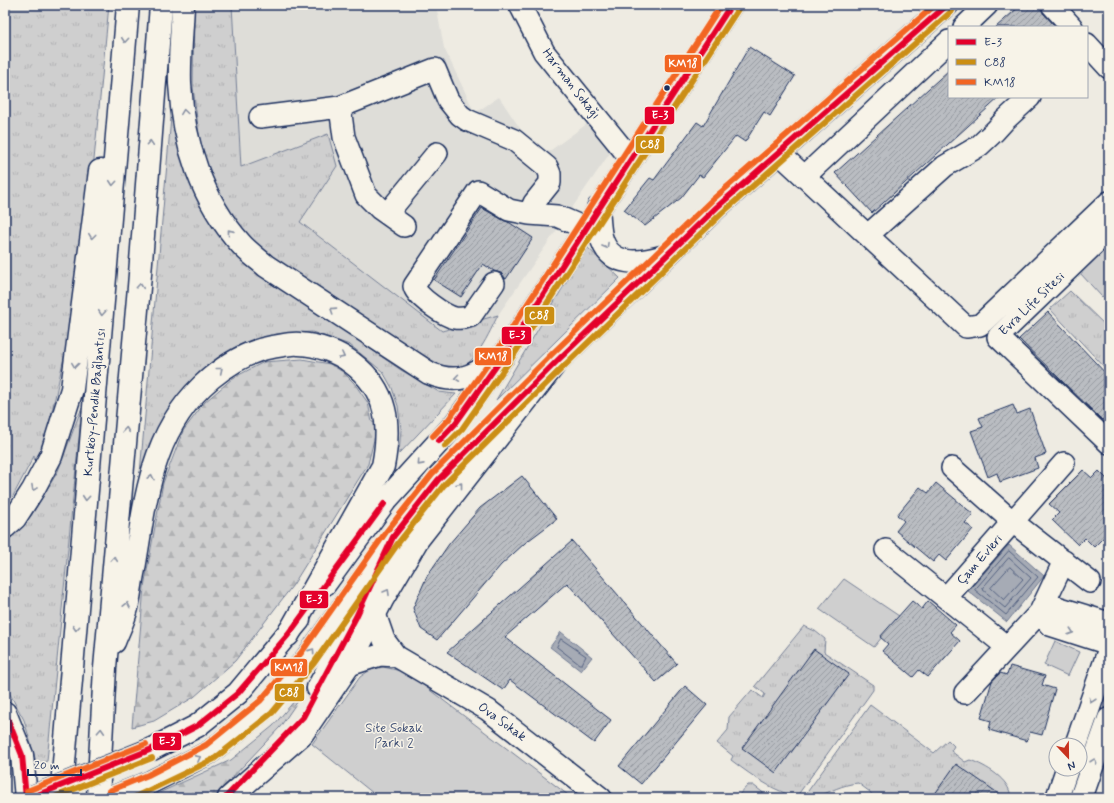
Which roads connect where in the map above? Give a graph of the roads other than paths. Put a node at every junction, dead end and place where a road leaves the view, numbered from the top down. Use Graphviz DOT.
graph roads {
  1 [pos="128,5"];
  2 [pos="161,5"];
  3 [pos="183,5"];
  4 [pos="520,5"];
  5 [pos="731,5"];
  6 [pos="947,5"];
  7 [pos="987,5"];
  8 [pos="1052,5"];
  9 [pos="965,26"];
  10 [pos="1071,26"];
  11 [pos="948,42"];
  12 [pos="1088,46"];
  13 [pos="1109,68"];
  14 [pos="122,74"];
  15 [pos="1029,98"];
  16 [pos="340,107"];
  17 [pos="260,117"];
  18 [pos="779,153"];
  19 [pos="437,154"];
  20 [pos="630,158"];
  21 [pos="804,177"];
  22 [pos="1109,202"];
  23 [pos="598,208"];
  24 [pos="387,214"];
  25 [pos="529,214"];
  26 [pos="404,226"];
  27 [pos="585,228"];
  28 [pos="1109,230"];
  29 [pos="868,235"];
  30 [pos="665,256"];
  31 [pos="494,283"];
  32 [pos="504,355"];
  33 [pos="558,360"];
  34 [pos="1107,437"];
  35 [pos="1064,464"];
  36 [pos="952,468"];
  37 [pos="1013,522"];
  38 [pos="5,527"];
  39 [pos="393,538"];
  40 [pos="886,550"];
  41 [pos="1064,561"];
  42 [pos="1090,582"];
  43 [pos="946,598"];
  44 [pos="1040,612"];
  45 [pos="375,614"];
  46 [pos="1109,623"];
  47 [pos="288,635"];
  48 [pos="1109,644"];
  49 [pos="1007,647"];
  50 [pos="1109,650"];
  51 [pos="396,656"];
  52 [pos="349,665"];
  53 [pos="104,668"];
  54 [pos="965,693"];
  55 [pos="5,713"];
  56 [pos="1109,719"];
  57 [pos="1079,737"];
  58 [pos="1064,777"];
  59 [pos="26,798"];
  60 [pos="30,798"];
  61 [pos="61,798"];
  62 [pos="98,798"];
  63 [pos="112,798"];
  64 [pos="225,798"];
  65 [pos="228,798"];
  66 [pos="601,798"];
  67 [pos="1057,798"];
  68 [pos="1081,798"];
  1 -- 14 [label="main road, Kurtköy-Pendik Bağlantısı, one-way"];
  53 -- 2 [label="main road, one-way"];
  32 -- 3 [label="main road, one-way"];
  4 -- 20 [label="street, Harman Sokağı"];
  5 -- 20 [label="main road"];
  6 -- 18 [label="main road"];
  7 -- 9 [label="street"];
  8 -- 10 [label="street"];
  11 -- 21 [label="street"];
  12 -- 13 [label="street"];
  14 -- 38 [label="main road, one-way"];
  14 -- 61 [label="main road, Kurtköy-Pendik Bağlantısı, one-way"];
  15 -- 29 [label="street"];
  16 -- 17 [label="street"];
  16 -- 24 [label="street"];
  16 -- 25 [label="street"];
  18 -- 21 [label="street"];
  18 -- 30 [label="main road"];
  19 -- 24 [label="street"];
  20 -- 23 [label="main road"];
  21 -- 29 [label="street"];
  22 -- 29 [label="street"];
  23 -- 27 [label="main road"];
  23 -- 30 [label="main road, one-way"];
  24 -- 26 [label="street"];
  25 -- 27 [label="street"];
  25 -- 31 [label="street"];
  27 -- 32 [label="main road"];
  28 -- 34 [label="street, Evra Life Sitesi"];
  30 -- 33 [label="main road"];
  32 -- 47 [label="main road, one-way"];
  33 -- 39 [label="main road"];
  45 -- 33 [label="main road, one-way"];
  35 -- 37 [label="street, Çam Evleri"];
  36 -- 37 [label="street"];
  37 -- 41 [label="street"];
  37 -- 43 [label="street, Çam Evleri"];
  63 -- 39 [label="main road, one-way"];
  39 -- 64 [label="main road"];
  40 -- 43 [label="street"];
  41 -- 42 [label="street"];
  41 -- 44 [label="street"];
  43 -- 49 [label="street"];
  44 -- 46 [label="street"];
  44 -- 48 [label="street, one-way"];
  44 -- 49 [label="street"];
  45 -- 51 [label="street, Ova Sokak"];
  45 -- 52 [label="main road"];
  53 -- 47 [label="main road, one-way"];
  47 -- 60 [label="main road, bridge"];
  49 -- 54 [label="street"];
  50 -- 57 [label="main road, one-way"];
  51 -- 52 [label="street"];
  51 -- 66 [label="street, Ova Sokak"];
  52 -- 65 [label="main road"];
  62 -- 53 [label="main road, one-way"];
  55 -- 59 [label="main road"];
  68 -- 56 [label="main road, one-way"];
  58 -- 67 [label="main road"];
}
